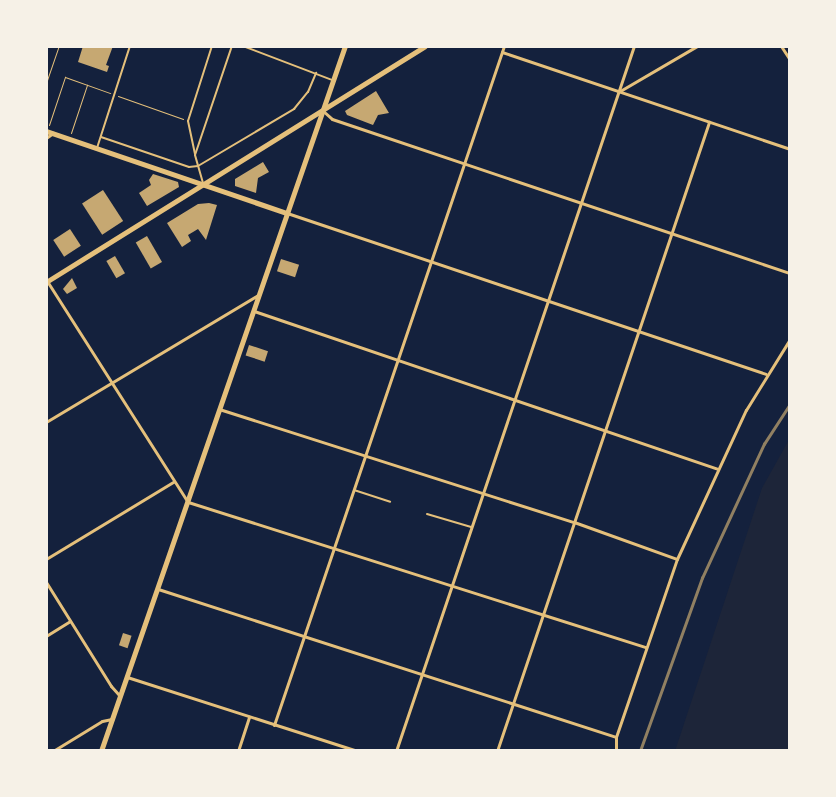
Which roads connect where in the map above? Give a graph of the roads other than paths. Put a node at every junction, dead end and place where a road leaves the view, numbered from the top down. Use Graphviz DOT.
graph roads {
  1 [pos="130,46"];
  2 [pos="212,46"];
  3 [pos="232,46"];
  4 [pos="243,46"];
  5 [pos="345,46"];
  6 [pos="425,46"];
  7 [pos="504,46"];
  8 [pos="634,46"];
  9 [pos="697,46"];
  10 [pos="782,46"];
  11 [pos="502,52"];
  12 [pos="790,60"];
  13 [pos="316,73"];
  14 [pos="334,80"];
  15 [pos="618,92"];
  16 [pos="322,110"];
  17 [pos="709,122"];
  18 [pos="47,131"];
  19 [pos="53,133"];
  20 [pos="101,137"];
  21 [pos="46,138"];
  22 [pos="97,148"];
  23 [pos="790,149"];
  24 [pos="195,155"];
  25 [pos="464,164"];
  26 [pos="198,166"];
  27 [pos="203,183"];
  28 [pos="580,202"];
  29 [pos="287,213"];
  30 [pos="670,232"];
  31 [pos="431,261"];
  32 [pos="790,273"];
  33 [pos="46,281"];
  34 [pos="259,295"];
  35 [pos="546,299"];
  36 [pos="254,311"];
  37 [pos="639,332"];
  38 [pos="790,339"];
  39 [pos="398,360"];
  40 [pos="766,374"];
  41 [pos="110,383"];
  42 [pos="513,398"];
  43 [pos="219,409"];
  44 [pos="46,422"];
  45 [pos="607,430"];
  46 [pos="366,456"];
  47 [pos="718,469"];
  48 [pos="173,482"];
  49 [pos="354,490"];
  50 [pos="482,492"];
  51 [pos="188,502"];
  52 [pos="390,502"];
  53 [pos="427,514"];
  54 [pos="574,522"];
  55 [pos="471,527"];
  56 [pos="335,548"];
  57 [pos="46,559"];
  58 [pos="678,559"];
  59 [pos="46,582"];
  60 [pos="452,584"];
  61 [pos="158,589"];
  62 [pos="545,614"];
  63 [pos="70,621"];
  64 [pos="46,636"];
  65 [pos="304,638"];
  66 [pos="646,647"];
  67 [pos="421,675"];
  68 [pos="126,677"];
  69 [pos="120,696"];
  70 [pos="513,702"];
  71 [pos="249,717"];
  72 [pos="112,719"];
  73 [pos="274,725"];
  74 [pos="616,737"];
  75 [pos="52,751"];
  76 [pos="101,751"];
  77 [pos="238,751"];
  78 [pos="357,751"];
  79 [pos="396,751"];
  80 [pos="497,751"];
  81 [pos="616,751"];
  1 -- 20 [label="lane"];
  2 -- 24 [label="lane"];
  3 -- 24 [label="lane"];
  4 -- 13 [label="lane"];
  5 -- 14 [label="street"];
  6 -- 16 [label="main road"];
  7 -- 11 [label="street"];
  8 -- 15 [label="street"];
  9 -- 15 [label="street"];
  10 -- 12 [label="street"];
  11 -- 15 [label="street"];
  11 -- 25 [label="street"];
  13 -- 14 [label="lane"];
  13 -- 26 [label="lane"];
  14 -- 16 [label="street"];
  15 -- 17 [label="street"];
  15 -- 28 [label="street"];
  16 -- 25 [label="street"];
  16 -- 27 [label="main road"];
  16 -- 29 [label="street"];
  17 -- 23 [label="street"];
  17 -- 30 [label="street"];
  18 -- 19 [label="street"];
  19 -- 21 [label="street"];
  19 -- 22 [label="street"];
  20 -- 22 [label="lane"];
  20 -- 26 [label="lane"];
  22 -- 27 [label="street"];
  24 -- 26 [label="lane"];
  25 -- 28 [label="street"];
  25 -- 31 [label="street"];
  26 -- 27 [label="lane"];
  27 -- 29 [label="street"];
  27 -- 33 [label="main road"];
  28 -- 30 [label="street"];
  28 -- 35 [label="street"];
  29 -- 31 [label="street"];
  29 -- 34 [label="street"];
  30 -- 32 [label="street"];
  30 -- 37 [label="street"];
  31 -- 35 [label="street"];
  31 -- 39 [label="street"];
  33 -- 41 [label="street"];
  34 -- 36 [label="street"];
  34 -- 41 [label="street"];
  35 -- 37 [label="street"];
  35 -- 42 [label="street"];
  36 -- 39 [label="street"];
  36 -- 43 [label="street"];
  37 -- 40 [label="street"];
  37 -- 45 [label="street"];
  38 -- 40 [label="street"];
  39 -- 42 [label="street"];
  39 -- 46 [label="street"];
  40 -- 47 [label="street"];
  41 -- 44 [label="street"];
  41 -- 48 [label="street"];
  42 -- 45 [label="street"];
  42 -- 50 [label="street"];
  43 -- 46 [label="street"];
  43 -- 51 [label="street"];
  45 -- 47 [label="street"];
  45 -- 54 [label="street"];
  46 -- 49 [label="street"];
  46 -- 50 [label="street"];
  47 -- 58 [label="street"];
  48 -- 51 [label="street"];
  48 -- 57 [label="street"];
  49 -- 52 [label="lane"];
  49 -- 56 [label="street"];
  50 -- 54 [label="street"];
  50 -- 55 [label="street"];
  51 -- 56 [label="street"];
  51 -- 61 [label="street"];
  53 -- 55 [label="lane"];
  54 -- 58 [label="street"];
  54 -- 62 [label="street"];
  55 -- 60 [label="street"];
  56 -- 60 [label="street"];
  56 -- 65 [label="street"];
  58 -- 66 [label="street"];
  59 -- 63 [label="street"];
  60 -- 62 [label="street"];
  60 -- 67 [label="street"];
  61 -- 65 [label="street"];
  61 -- 68 [label="street"];
  62 -- 66 [label="street"];
  62 -- 70 [label="street"];
  63 -- 64 [label="street"];
  63 -- 69 [label="street"];
  65 -- 67 [label="street"];
  65 -- 73 [label="street"];
  66 -- 74 [label="street"];
  67 -- 70 [label="street"];
  67 -- 79 [label="street"];
  68 -- 69 [label="street"];
  68 -- 71 [label="street"];
  69 -- 72 [label="street"];
  70 -- 74 [label="street"];
  70 -- 80 [label="street"];
  71 -- 73 [label="street"];
  71 -- 77 [label="street"];
  72 -- 75 [label="street"];
  72 -- 76 [label="street"];
  73 -- 78 [label="street"];
  74 -- 81 [label="street"];
}
